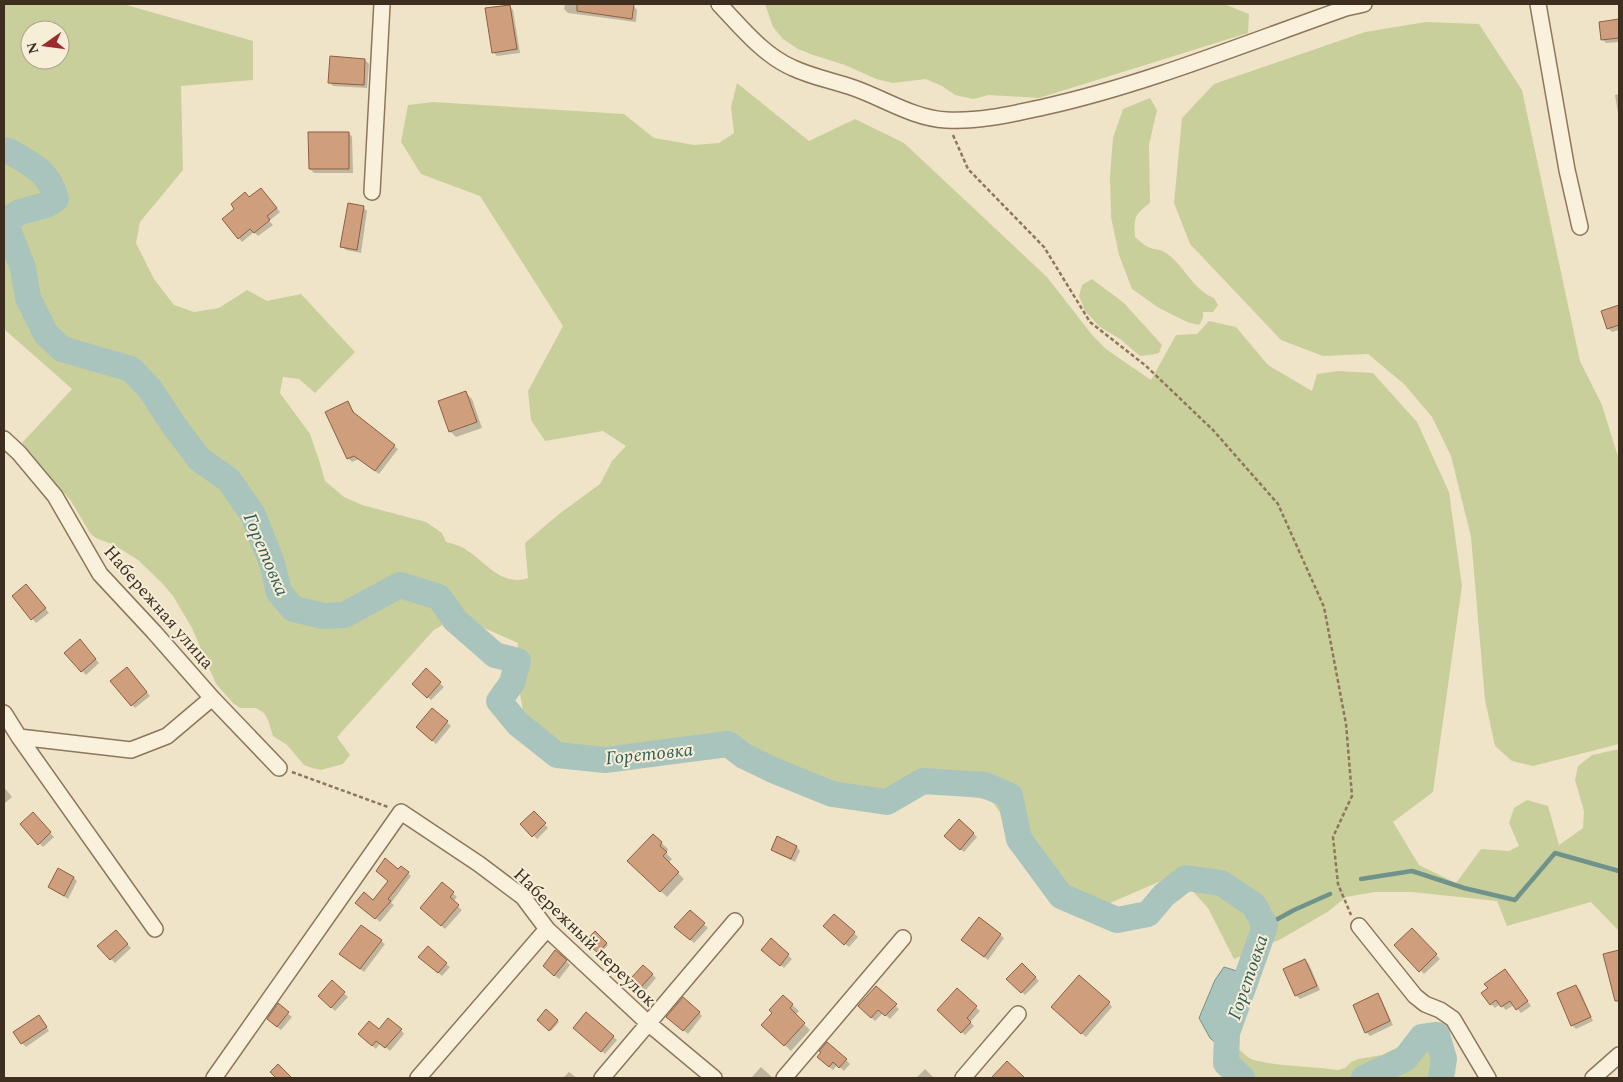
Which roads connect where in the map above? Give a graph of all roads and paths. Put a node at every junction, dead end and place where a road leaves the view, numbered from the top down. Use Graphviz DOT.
graph roads {
  1 [pos="382,4"];
  2 [pos="719,4"];
  3 [pos="1364,4"];
  4 [pos="1538,4"];
  5 [pos="946,120"];
  6 [pos="372,192"];
  7 [pos="1580,227"];
  8 [pos="4,439"];
  9 [pos="212,698"];
  10 [pos="4,713"];
  11 [pos="19,737"];
  12 [pos="280,768"];
  13 [pos="401,812"];
  14 [pos="735,921"];
  15 [pos="1359,926"];
  16 [pos="155,929"];
  17 [pos="547,929"];
  18 [pos="904,938"];
  19 [pos="1018,1014"];
  20 [pos="648,1024"];
  21 [pos="1619,1055"];
  22 [pos="214,1078"];
  23 [pos="418,1078"];
  24 [pos="602,1078"];
  25 [pos="714,1078"];
  26 [pos="784,1078"];
  27 [pos="964,1078"];
  28 [pos="1488,1078"];
  29 [pos="1593,1078"];
  1 -- 6 [label="street"];
  2 -- 5 [label="street"];
  3 -- 5 [label="street"];
  4 -- 7 [label="street"];
  5 -- 15 [label="path"];
  8 -- 9 [label="street, Набережная улица"];
  9 -- 11 [label="street"];
  9 -- 12 [label="street, Набережная улица"];
  10 -- 11 [label="street"];
  11 -- 16 [label="street"];
  12 -- 13 [label="path"];
  13 -- 17 [label="street, Набережный переулок"];
  13 -- 22 [label="street"];
  14 -- 20 [label="street"];
  15 -- 28 [label="street"];
  17 -- 20 [label="street, Набережный переулок"];
  17 -- 23 [label="street"];
  18 -- 26 [label="street"];
  19 -- 27 [label="street"];
  20 -- 24 [label="street"];
  20 -- 25 [label="street, Набережный переулок"];
  21 -- 29 [label="street"];
}
